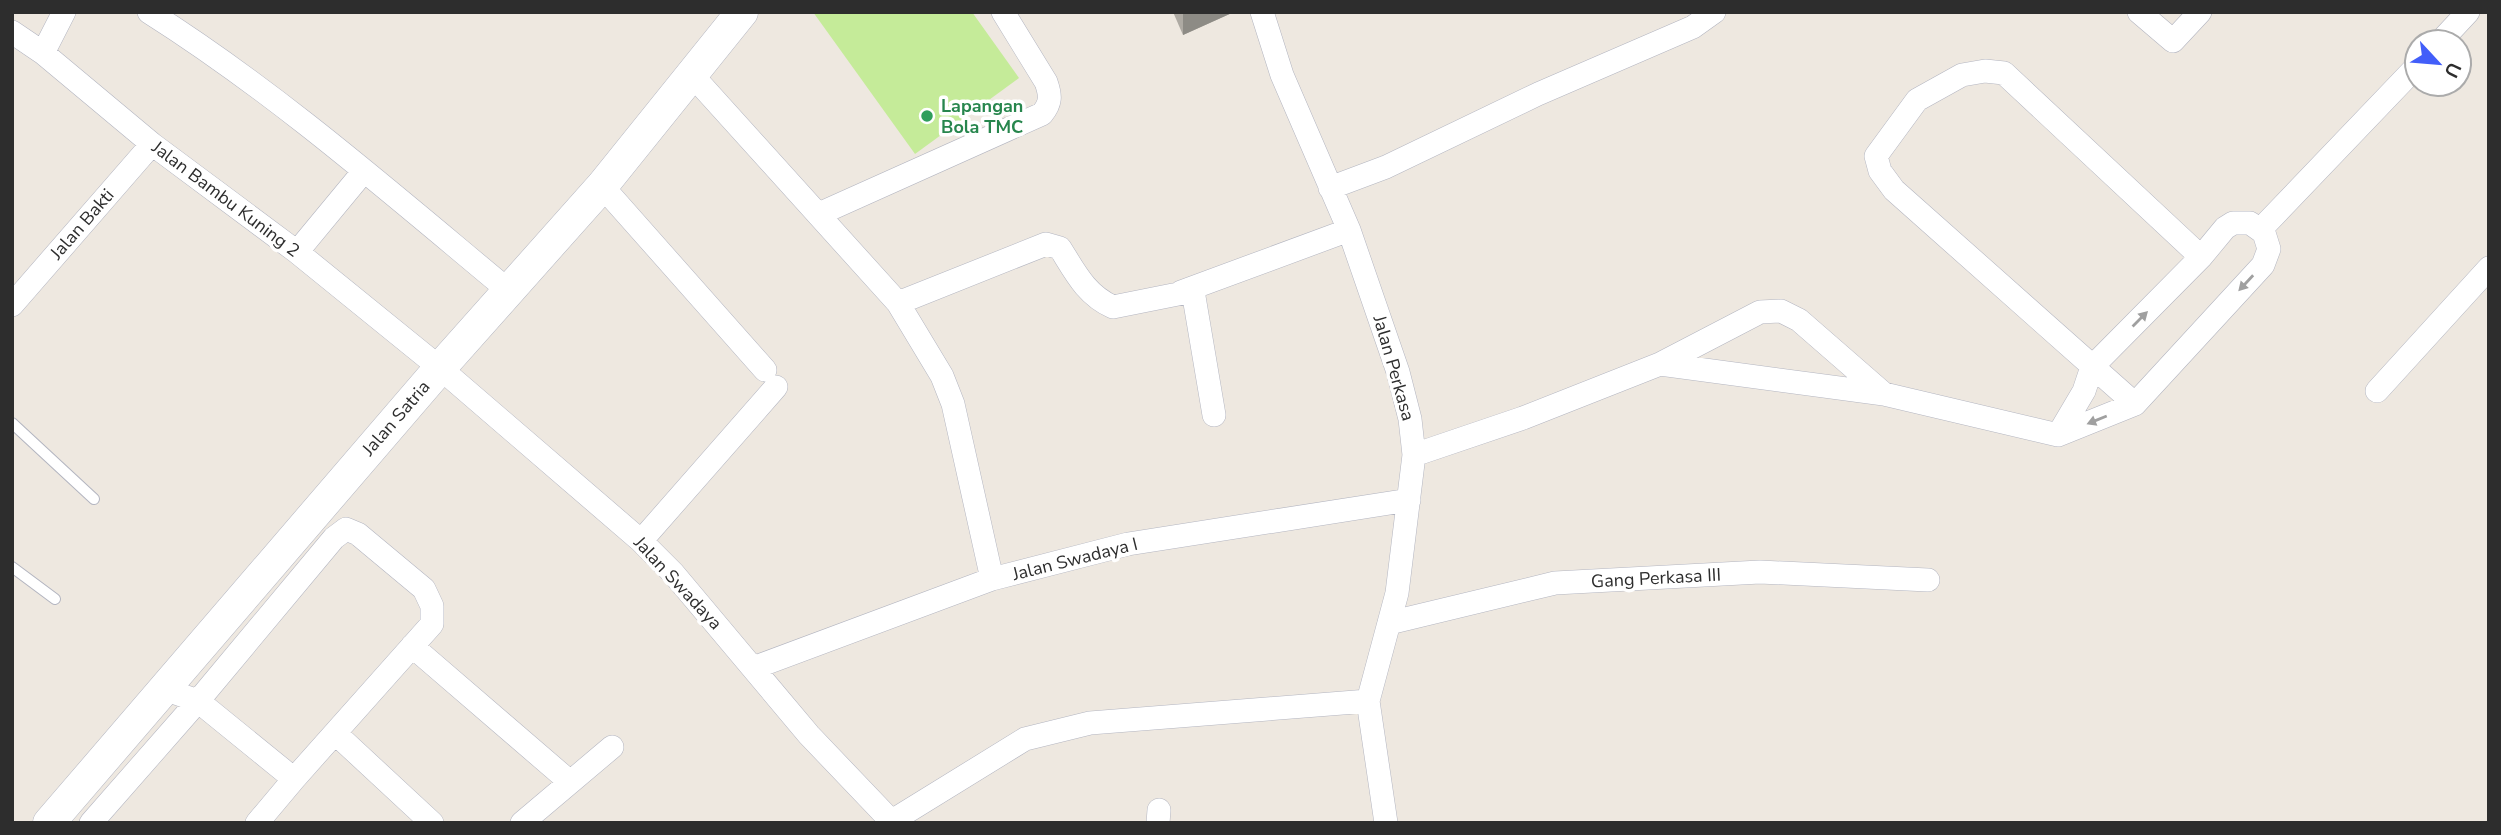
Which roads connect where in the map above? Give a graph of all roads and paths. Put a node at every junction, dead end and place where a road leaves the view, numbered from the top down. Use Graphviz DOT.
graph roads {
  1 [pos="64,12"];
  2 [pos="149,12"];
  3 [pos="742,12"];
  4 [pos="1003,12"];
  5 [pos="1262,12"];
  6 [pos="1714,12"];
  7 [pos="2139,12"];
  8 [pos="2200,12"];
  9 [pos="2468,12"];
  10 [pos="2453,28"];
  11 [pos="12,32"];
  12 [pos="43,53"];
  13 [pos="693,76"];
  14 [pos="2403,81"];
  15 [pos="152,144"];
  16 [pos="363,171"];
  17 [pos="602,186"];
  18 [pos="1330,188"];
  19 [pos="819,214"];
  20 [pos="2261,229"];
  21 [pos="1349,230"];
  22 [pos="297,252"];
  23 [pos="2201,257"];
  24 [pos="2489,268"];
  25 [pos="509,291"];
  26 [pos="1181,292"];
  27 [pos="898,303"];
  28 [pos="12,305"];
  29 [pos="1660,365"];
  30 [pos="2092,367"];
  31 [pos="440,368"];
  32 [pos="2377,391"];
  33 [pos="1884,394"];
  34 [pos="2135,404"];
  35 [pos="1214,415"];
  36 [pos="12,423"];
  37 [pos="2059,435"];
  38 [pos="1414,454"];
  39 [pos="94,499"];
  40 [pos="1409,500"];
  41 [pos="641,541"];
  42 [pos="12,567"];
  43 [pos="992,579"];
  44 [pos="1928,580"];
  45 [pos="55,599"];
  46 [pos="1389,623"];
  47 [pos="412,646"];
  48 [pos="753,668"];
  49 [pos="164,689"];
  50 [pos="198,701"];
  51 [pos="1368,701"];
  52 [pos="335,733"];
  53 [pos="612,747"];
  54 [pos="294,779"];
  55 [pos="570,782"];
  56 [pos="892,822"];
  57 [pos="49,823"];
  58 [pos="91,823"];
  59 [pos="257,823"];
  60 [pos="432,823"];
  61 [pos="522,823"];
  62 [pos="1386,823"];
  1 -- 12 [label="street"];
  2 -- 16 [label="street"];
  3 -- 13 [label="street, Jalan Satria"];
  4 -- 19 [label="street"];
  5 -- 18 [label="street, Jalan Perkasa"];
  6 -- 18 [label="street"];
  7 -- 8 [label="street"];
  9 -- 10 [label="street"];
  11 -- 12 [label="street, Jalan Bambu Kuning 2"];
  12 -- 15 [label="street, Jalan Bambu Kuning 2"];
  13 -- 17 [label="street, Jalan Satria"];
  13 -- 19 [label="street"];
  14 -- 20 [label="street"];
  15 -- 22 [label="street, Jalan Bambu Kuning 2"];
  15 -- 28 [label="street, Jalan Bakti"];
  16 -- 22 [label="street"];
  16 -- 25 [label="street"];
  17 -- 25 [label="street, Jalan Satria"];
  17 -- 41 [label="street"];
  18 -- 21 [label="street, Jalan Perkasa"];
  19 -- 27 [label="street"];
  20 -- 23 [label="street"];
  20 -- 34 [label="street, one-way"];
  21 -- 26 [label="street"];
  21 -- 38 [label="street, Jalan Perkasa"];
  22 -- 31 [label="street, Jalan Bambu Kuning 2"];
  30 -- 23 [label="street, one-way"];
  23 -- 30 [label="street"];
  24 -- 32 [label="street"];
  25 -- 31 [label="street, Jalan Satria"];
  26 -- 27 [label="street"];
  26 -- 35 [label="street"];
  27 -- 43 [label="street"];
  29 -- 33 [label="street"];
  29 -- 33 [label="street"];
  29 -- 38 [label="street"];
  30 -- 34 [label="street"];
  30 -- 37 [label="street"];
  31 -- 41 [label="street, Jalan Swadaya"];
  31 -- 49 [label="street, Jalan Satria"];
  33 -- 37 [label="street"];
  34 -- 37 [label="street, one-way"];
  36 -- 39 [label="lane"];
  38 -- 40 [label="street, Jalan Perkasa"];
  40 -- 43 [label="street, Jalan Swadaya I"];
  40 -- 46 [label="street, Jalan Perkasa"];
  41 -- 48 [label="street, Jalan Swadaya"];
  42 -- 45 [label="lane"];
  43 -- 48 [label="street, Jalan Swadaya I"];
  44 -- 46 [label="street, Gang Perkasa III"];
  46 -- 51 [label="street, Jalan Perkasa"];
  47 -- 50 [label="street"];
  47 -- 52 [label="street"];
  47 -- 55 [label="street"];
  48 -- 56 [label="street, Jalan Swadaya"];
  49 -- 50 [label="street"];
  49 -- 57 [label="street, Jalan Satria"];
  50 -- 54 [label="street"];
  50 -- 58 [label="street"];
  51 -- 56 [label="street"];
  51 -- 62 [label="street, Jalan Perkasa"];
  52 -- 54 [label="street"];
  52 -- 60 [label="street"];
  53 -- 55 [label="street"];
  54 -- 59 [label="street"];
  55 -- 61 [label="street"];
}
